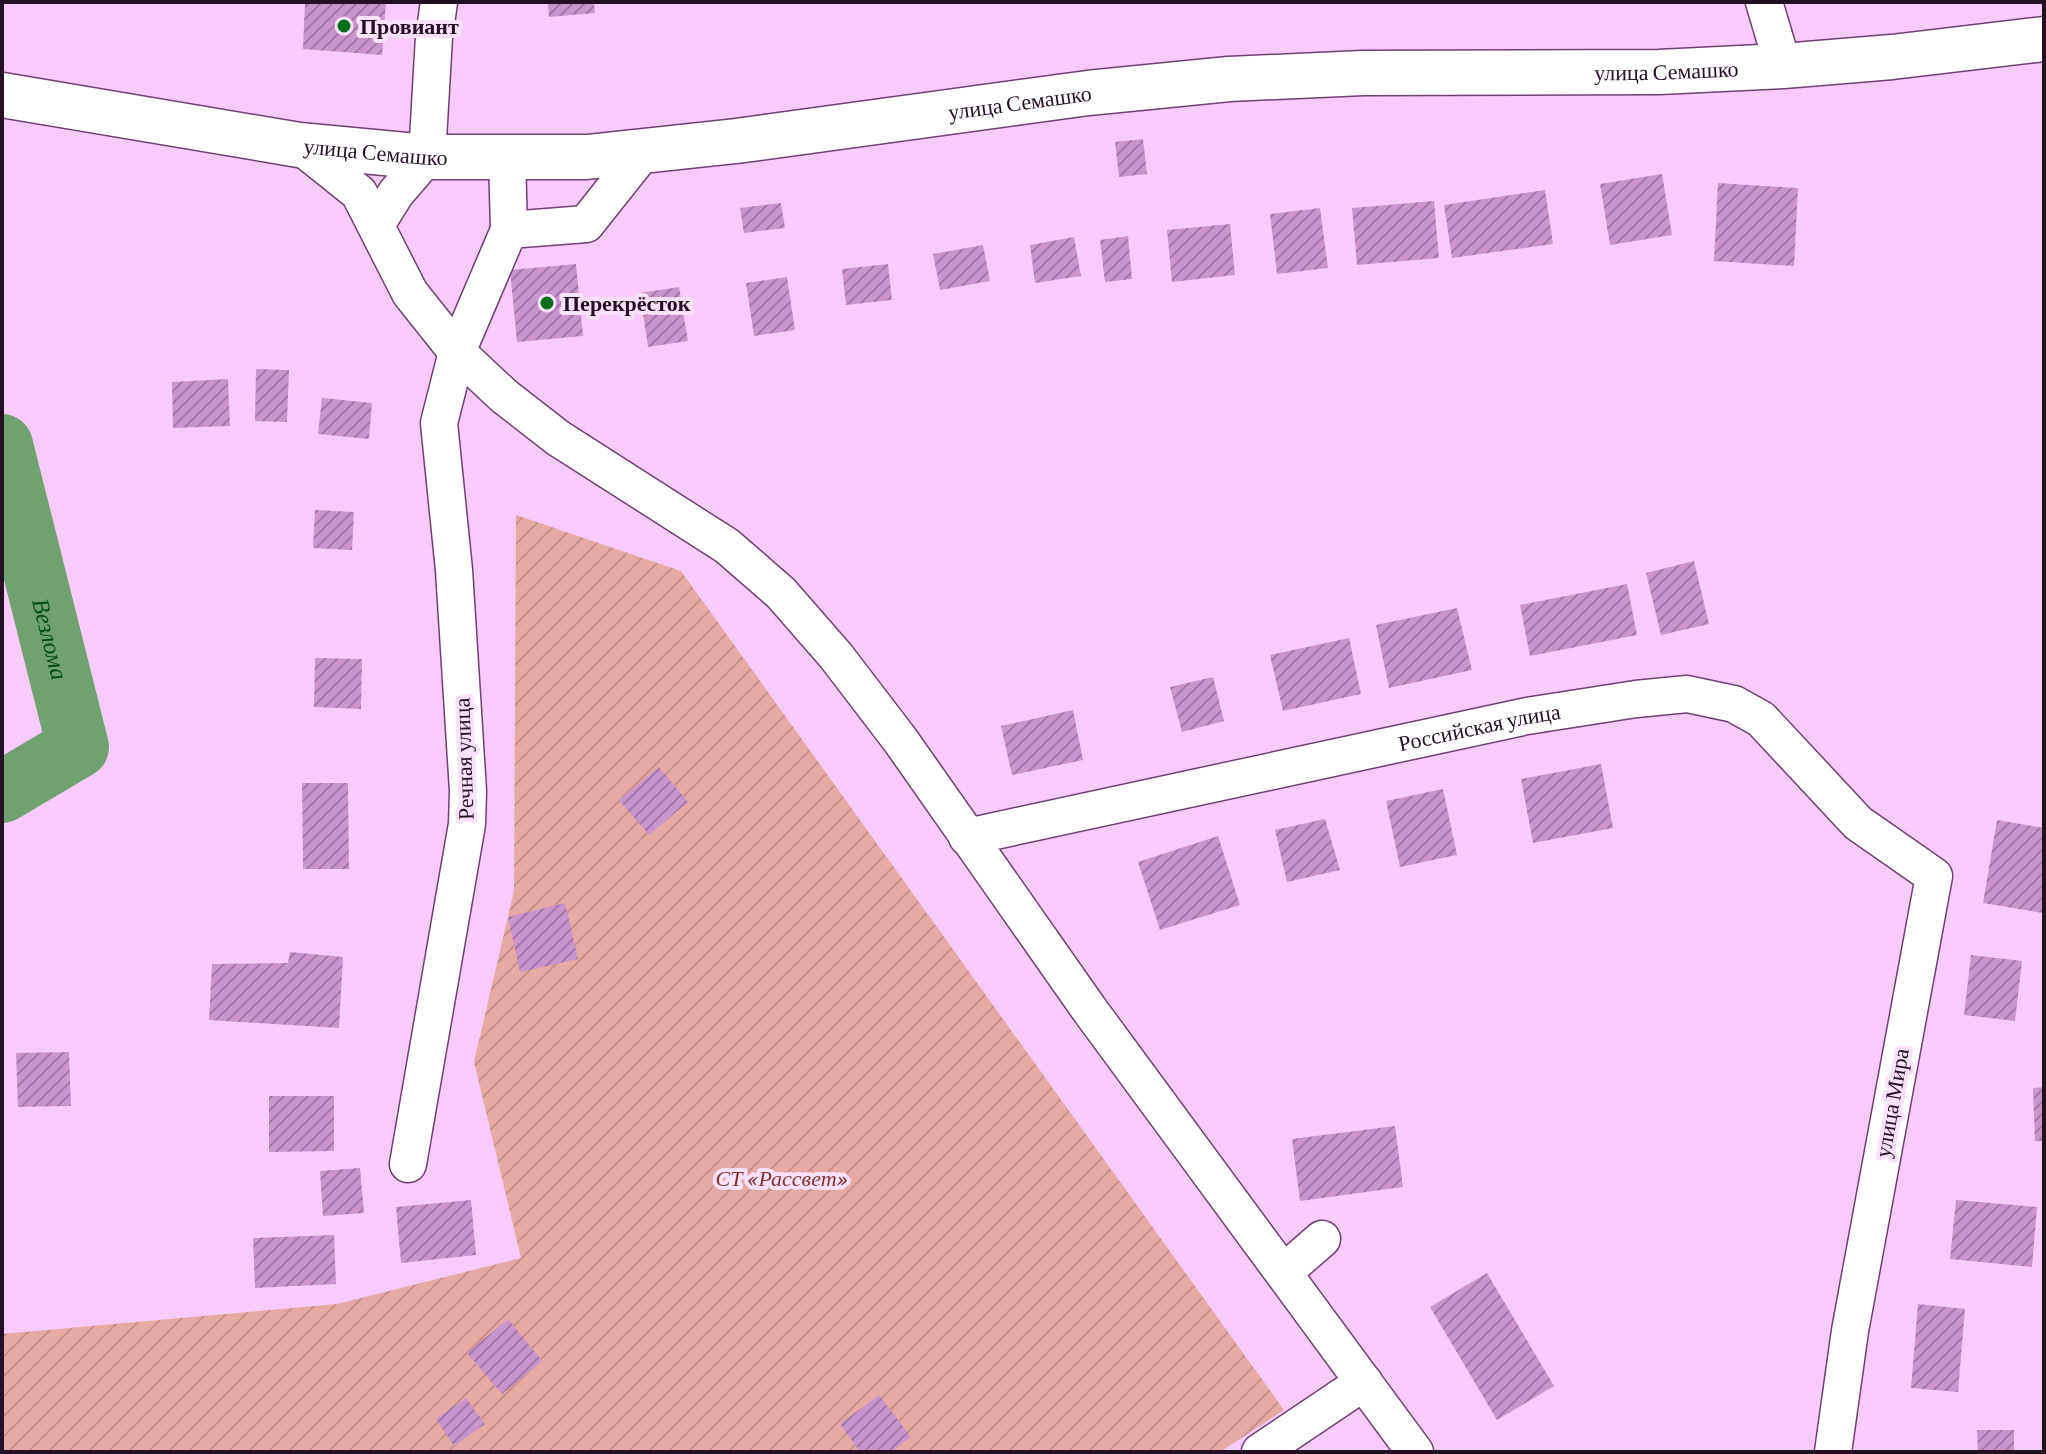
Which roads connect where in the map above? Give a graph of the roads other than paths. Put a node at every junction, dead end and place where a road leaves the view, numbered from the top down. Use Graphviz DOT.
graph roads {
  1 [pos="439,2"];
  2 [pos="1764,2"];
  3 [pos="2044,39"];
  4 [pos="1783,66"];
  5 [pos="2,95"];
  6 [pos="299,145"];
  7 [pos="644,151"];
  8 [pos="427,157"];
  9 [pos="507,157"];
  10 [pos="376,225"];
  11 [pos="509,230"];
  12 [pos="457,352"];
  13 [pos="967,837"];
  14 [pos="1934,876"];
  15 [pos="408,1164"];
  16 [pos="1322,1239"];
  17 [pos="1284,1272"];
  18 [pos="1364,1382"];
  19 [pos="1266,1448"];
  20 [pos="1415,1452"];
  21 [pos="1833,1452"];
  1 -- 8 [label="street"];
  2 -- 4 [label="street"];
  3 -- 4 [label="main road, улица Семашко"];
  4 -- 7 [label="main road, улица Семашко"];
  5 -- 6 [label="main road, улица Семашко"];
  6 -- 8 [label="main road, улица Семашко"];
  6 -- 10 [label="street"];
  7 -- 9 [label="main road, улица Семашко"];
  7 -- 11 [label="street"];
  8 -- 9 [label="main road, улица Семашко"];
  8 -- 10 [label="street"];
  9 -- 11 [label="street"];
  10 -- 12 [label="street"];
  11 -- 12 [label="street, Речная улица"];
  12 -- 13 [label="street"];
  12 -- 15 [label="street, Речная улица"];
  13 -- 14 [label="street, Российская улица"];
  13 -- 17 [label="street"];
  14 -- 21 [label="street, улица Мира"];
  16 -- 17 [label="street"];
  17 -- 18 [label="street"];
  18 -- 19 [label="street"];
  18 -- 20 [label="street"];
}
